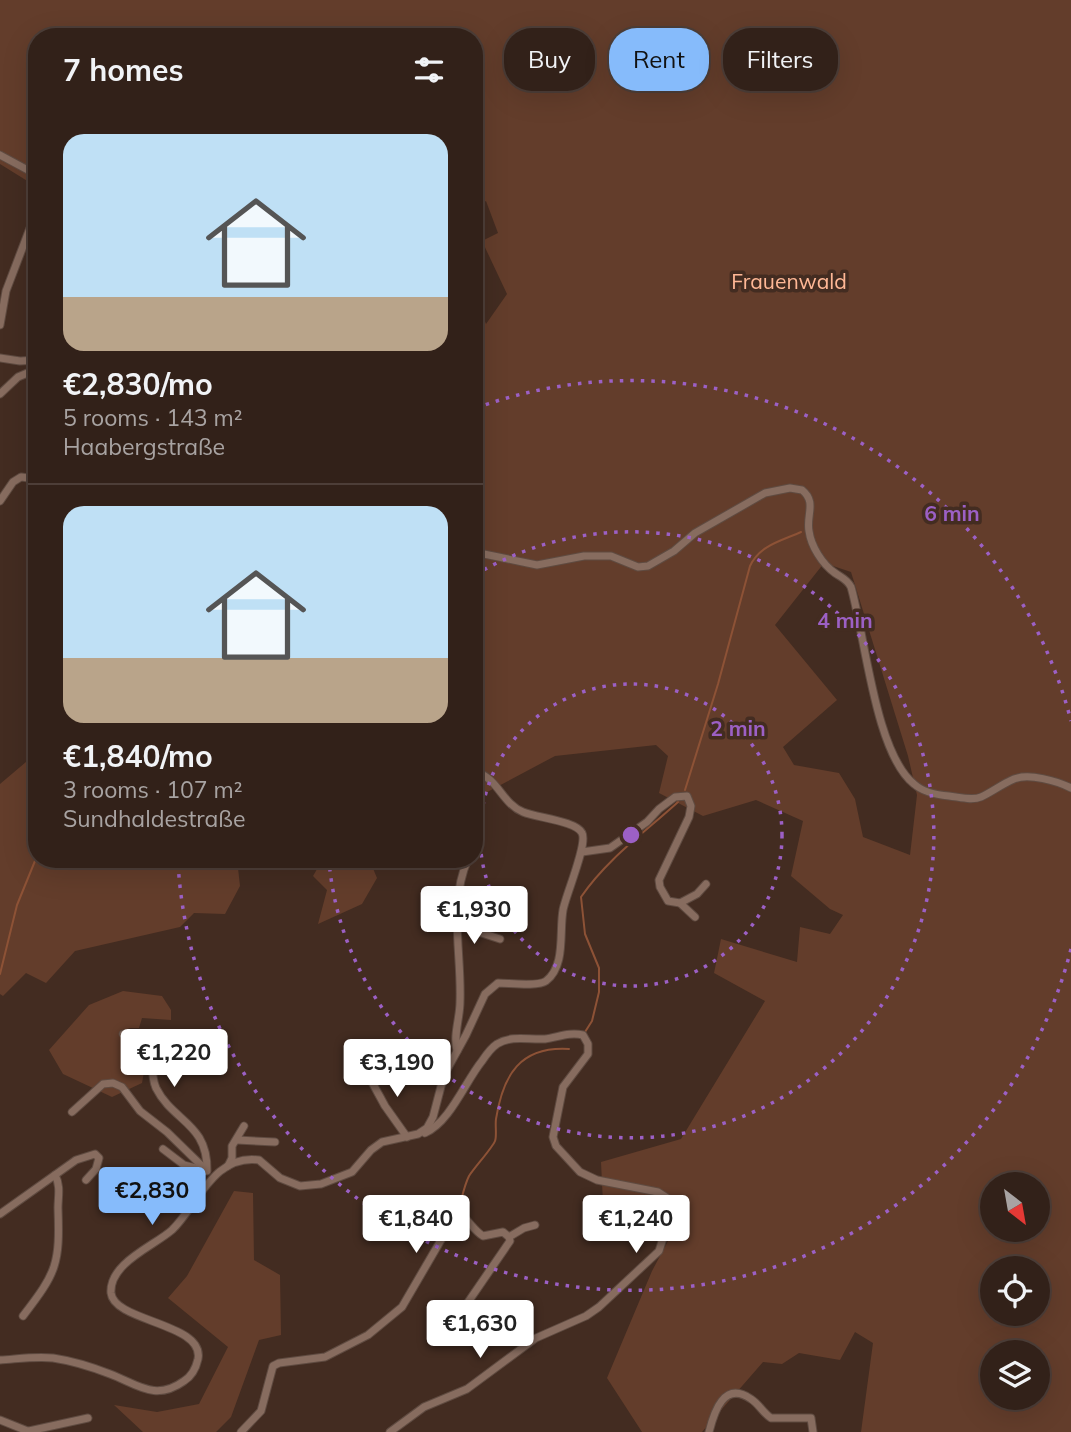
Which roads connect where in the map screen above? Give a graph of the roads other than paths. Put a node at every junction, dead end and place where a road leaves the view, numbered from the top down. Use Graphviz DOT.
graph roads {
  1 [pos="0,155"];
  2 [pos="28,170"];
  3 [pos="28,233"];
  4 [pos="0,325"];
  5 [pos="0,358"];
  6 [pos="28,361"];
  7 [pos="28,373"];
  8 [pos="0,394"];
  9 [pos="28,476"];
  10 [pos="0,501"];
  11 [pos="483,554"];
  12 [pos="483,774"];
  13 [pos="1071,788"];
  14 [pos="582,852"];
  15 [pos="465,868"];
  16 [pos="706,884"];
  17 [pos="680,903"];
  18 [pos="695,917"];
  19 [pos="457,925"];
  20 [pos="500,939"];
  21 [pos="124,1034"];
  22 [pos="457,1051"];
  23 [pos="367,1073"];
  24 [pos="72,1112"];
  25 [pos="244,1126"];
  26 [pos="418,1134"];
  27 [pos="407,1137"];
  28 [pos="237,1140"];
  29 [pos="275,1142"];
  30 [pos="163,1149"];
  31 [pos="228,1166"];
  32 [pos="207,1171"];
  33 [pos="55,1175"];
  34 [pos="214,1178"];
  35 [pos="86,1180"];
  36 [pos="0,1214"];
  37 [pos="535,1225"];
  38 [pos="509,1237"];
  39 [pos="23,1316"];
  40 [pos="451,1327"];
  41 [pos="0,1360"];
  42 [pos="88,1418"];
  43 [pos="0,1420"];
  44 [pos="30,1432"];
  45 [pos="241,1432"];
  46 [pos="390,1432"];
  47 [pos="709,1432"];
  48 [pos="813,1432"];
  1 -- 2 [label="street"];
  3 -- 4 [label="street"];
  5 -- 6 [label="street"];
  7 -- 8 [label="street"];
  9 -- 10 [label="street"];
  11 -- 13 [label="street"];
  12 -- 14 [label="street"];
  14 -- 17 [label="street"];
  14 -- 22 [label="street"];
  15 -- 19 [label="street"];
  16 -- 17 [label="street"];
  17 -- 18 [label="street"];
  19 -- 20 [label="street"];
  19 -- 22 [label="street"];
  21 -- 32 [label="street"];
  22 -- 26 [label="street"];
  23 -- 27 [label="street"];
  24 -- 32 [label="street"];
  25 -- 28 [label="street"];
  26 -- 27 [label="street"];
  26 -- 46 [label="street"];
  27 -- 31 [label="street"];
  28 -- 29 [label="street"];
  28 -- 31 [label="street"];
  30 -- 32 [label="street"];
  31 -- 34 [label="street"];
  32 -- 34 [label="street"];
  33 -- 35 [label="street"];
  33 -- 36 [label="street"];
  33 -- 39 [label="street"];
  34 -- 41 [label="street"];
  37 -- 38 [label="street"];
  38 -- 40 [label="street"];
  38 -- 45 [label="street"];
  42 -- 44 [label="street"];
  43 -- 44 [label="street"];
  47 -- 48 [label="street"];
}
